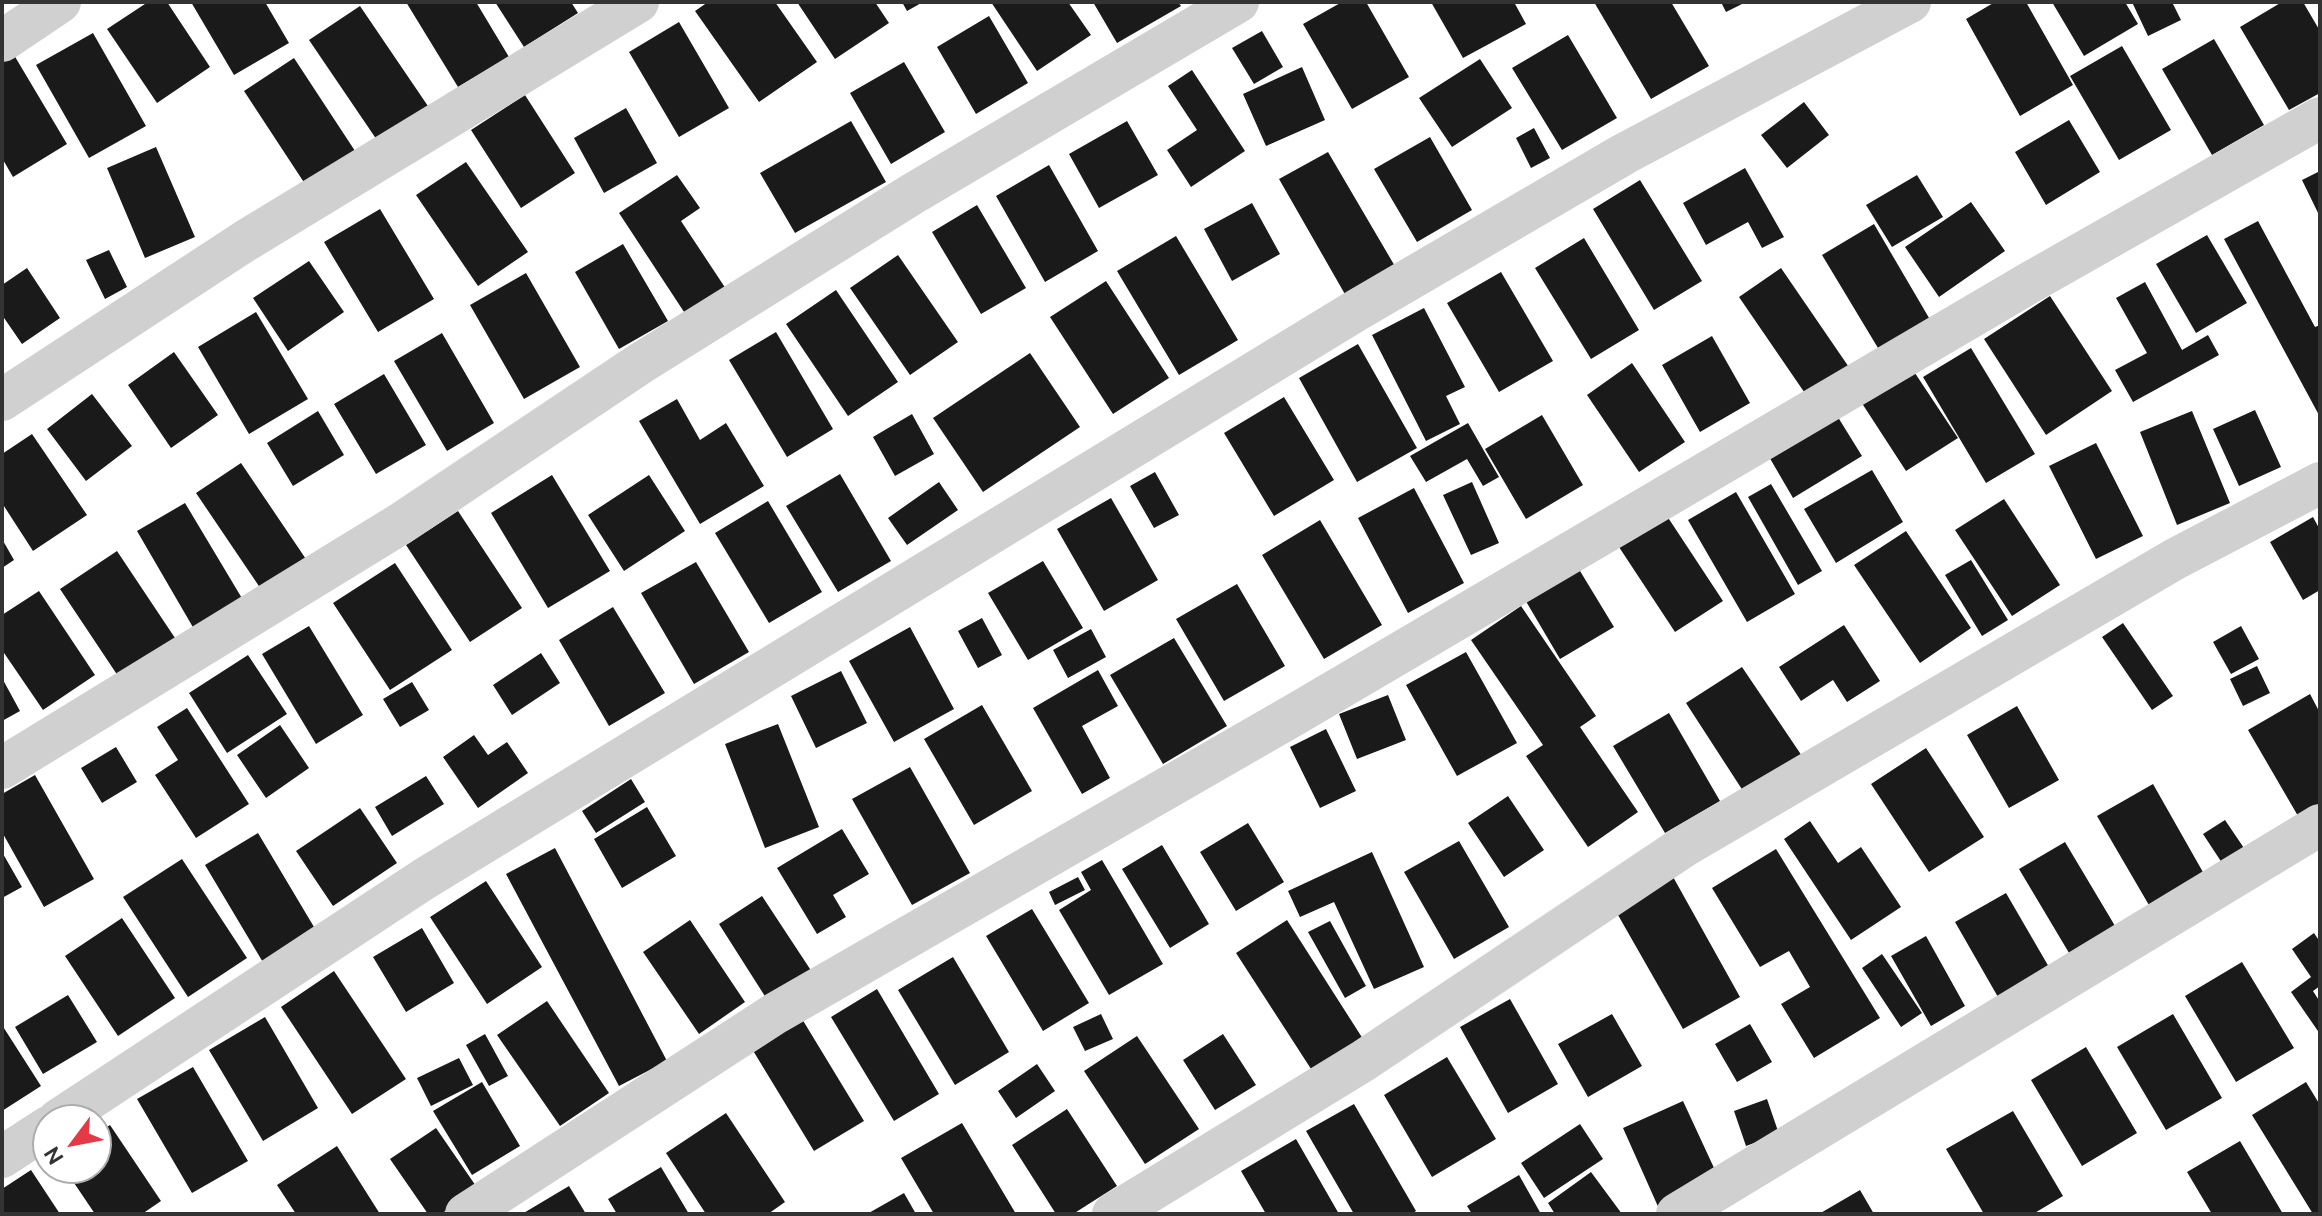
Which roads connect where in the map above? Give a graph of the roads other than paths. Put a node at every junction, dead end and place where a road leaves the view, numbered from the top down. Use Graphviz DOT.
graph roads {
  1 [pos="60,2"];
  2 [pos="638,2"];
  3 [pos="1238,2"];
  4 [pos="1910,2"];
  5 [pos="2,41"];
  6 [pos="2320,118"];
  7 [pos="2,400"];
  8 [pos="2320,483"];
  9 [pos="2,768"];
  10 [pos="2320,825"];
  11 [pos="82,1104"];
  12 [pos="32,1137"];
  13 [pos="2,1157"];
  14 [pos="466,1214"];
  15 [pos="1113,1214"];
  16 [pos="1677,1214"];
  1 -- 5 [label="street"];
  2 -- 7 [label="street"];
  3 -- 9 [label="street"];
  4 -- 11 [label="street"];
  6 -- 14 [label="street"];
  8 -- 15 [label="street"];
  10 -- 16 [label="street"];
  12 -- 13 [label="street"];
}
